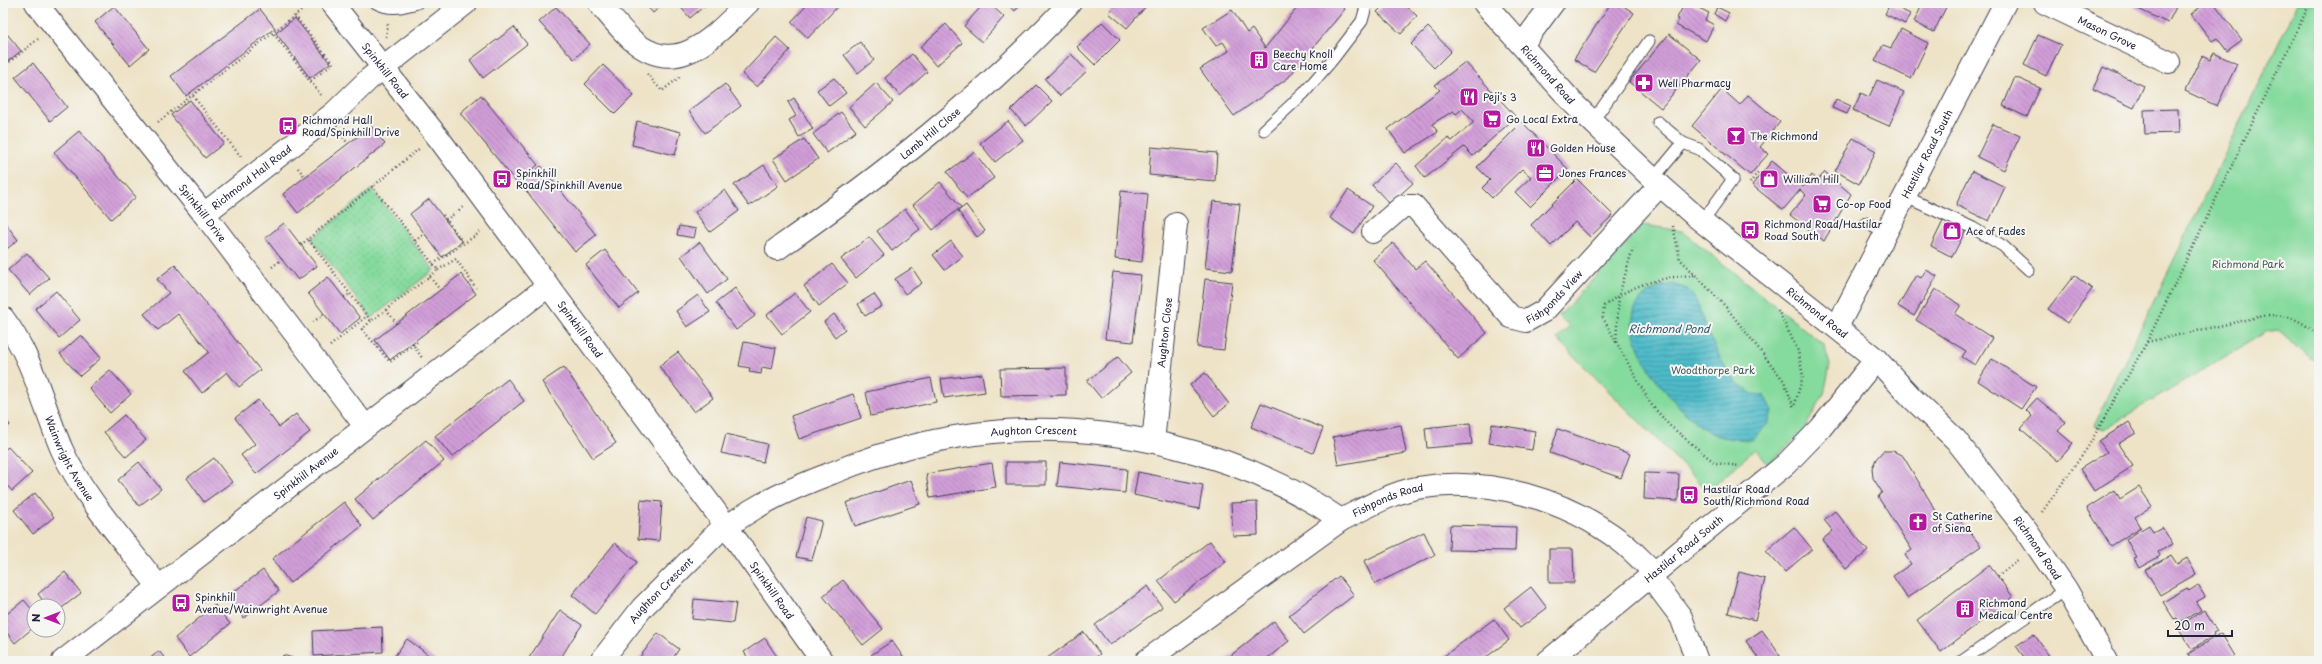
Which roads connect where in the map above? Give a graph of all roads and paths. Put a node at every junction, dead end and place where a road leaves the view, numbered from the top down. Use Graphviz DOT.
graph roads {
  1 [pos="36,3"];
  2 [pos="311,3"];
  3 [pos="332,3"];
  4 [pos="376,3"];
  5 [pos="417,3"];
  6 [pos="466,3"];
  7 [pos="599,3"];
  8 [pos="748,3"];
  9 [pos="1070,3"];
  10 [pos="1367,3"];
  11 [pos="1484,3"];
  12 [pos="1552,3"];
  13 [pos="2006,3"];
  14 [pos="2045,3"];
  15 [pos="2310,3"];
  16 [pos="295,16"];
  17 [pos="274,34"];
  18 [pos="41,36"];
  19 [pos="1649,41"];
  20 [pos="1522,45"];
  21 [pos="2169,62"];
  22 [pos="3,67"];
  23 [pos="383,68"];
  24 [pos="310,81"];
  25 [pos="193,96"];
  26 [pos="321,96"];
  27 [pos="1591,120"];
  28 [pos="1658,122"];
  29 [pos="153,126"];
  30 [pos="1264,130"];
  31 [pos="1683,143"];
  32 [pos="421,147"];
  33 [pos="255,174"];
  34 [pos="1761,174"];
  35 [pos="1752,180"];
  36 [pos="1657,182"];
  37 [pos="372,186"];
  38 [pos="1904,196"];
  39 [pos="466,205"];
  40 [pos="1636,213"];
  41 [pos="204,214"];
  42 [pos="443,215"];
  43 [pos="1672,219"];
  44 [pos="446,220"];
  45 [pos="1702,222"];
  46 [pos="1866,223"];
  47 [pos="1176,224"];
  48 [pos="485,230"];
  49 [pos="1886,231"];
  50 [pos="1373,232"];
  51 [pos="424,234"];
  52 [pos="308,239"];
  53 [pos="415,241"];
  54 [pos="464,244"];
  55 [pos="301,245"];
  56 [pos="777,249"];
  57 [pos="282,259"];
  58 [pos="433,264"];
  59 [pos="271,268"];
  60 [pos="438,270"];
  61 [pos="2029,270"];
  62 [pos="1694,275"];
  63 [pos="430,277"];
  64 [pos="548,286"];
  65 [pos="476,288"];
  66 [pos="440,290"];
  67 [pos="350,294"];
  68 [pos="1619,295"];
  69 [pos="344,297"];
  70 [pos="1776,306"];
  71 [pos="386,310"];
  72 [pos="324,314"];
  73 [pos="367,316"];
  74 [pos="3,318"];
  75 [pos="371,321"];
  76 [pos="397,324"];
  77 [pos="1837,326"];
  78 [pos="306,327"];
  79 [pos="2319,335"];
  80 [pos="417,342"];
  81 [pos="2147,342"];
  82 [pos="1616,343"];
  83 [pos="413,345"];
  84 [pos="325,350"];
  85 [pos="1876,359"];
  86 [pos="424,360"];
  87 [pos="365,426"];
  88 [pos="1152,442"];
  89 [pos="1740,466"];
  90 [pos="2042,512"];
  91 [pos="1341,520"];
  92 [pos="726,526"];
  93 [pos="2019,559"];
  94 [pos="1652,574"];
  95 [pos="1998,576"];
  96 [pos="158,586"];
  97 [pos="2066,589"];
  98 [pos="63,661"];
  99 [pos="601,661"];
  100 [pos="822,661"];
  101 [pos="1146,661"];
  102 [pos="1548,661"];
  103 [pos="1697,661"];
  104 [pos="1962,661"];
  105 [pos="2107,661"];
  1 -- 41 [label="street, Spinkhill Drive"];
  2 -- 16 [label="path"];
  3 -- 23 [label="street, Spinkhill Road"];
  4 -- 5 [label="lane"];
  6 -- 23 [label="street, Richmond Hall Road"];
  7 -- 8 [label="street"];
  9 -- 56 [label="street, Lamb Hill Close"];
  10 -- 30 [label="lane"];
  11 -- 20 [label="street, Richmond Road"];
  12 -- 20 [label="street"];
  13 -- 38 [label="street, Hastilar Road South"];
  14 -- 21 [label="street, Mason Grove"];
  15 -- 81 [label="path"];
  16 -- 17 [label="path"];
  16 -- 24 [label="path"];
  17 -- 24 [label="path"];
  17 -- 25 [label="path"];
  18 -- 22 [label="path"];
  19 -- 27 [label="lane"];
  20 -- 27 [label="street, Richmond Road"];
  23 -- 33 [label="street, Richmond Hall Road"];
  23 -- 64 [label="street, Spinkhill Road"];
  24 -- 26 [label="path"];
  25 -- 29 [label="path"];
  25 -- 33 [label="path"];
  27 -- 36 [label="street, Richmond Road"];
  28 -- 31 [label="lane"];
  31 -- 36 [label="lane"];
  31 -- 45 [label="lane"];
  32 -- 37 [label="path"];
  33 -- 41 [label="street, Richmond Hall Road"];
  34 -- 35 [label="path"];
  36 -- 40 [label="street, Fishponds View"];
  36 -- 45 [label="street, Richmond Road"];
  37 -- 52 [label="path"];
  37 -- 53 [label="path"];
  38 -- 49 [label="street, Hastilar Road South"];
  38 -- 61 [label="lane"];
  39 -- 44 [label="path"];
  40 -- 50 [label="street, Fishponds View"];
  40 -- 68 [label="path"];
  41 -- 87 [label="street, Spinkhill Drive"];
  42 -- 44 [label="path"];
  43 -- 62 [label="path"];
  44 -- 54 [label="path"];
  45 -- 77 [label="street, Richmond Road"];
  46 -- 49 [label="lane"];
  47 -- 88 [label="street, Aughton Close"];
  48 -- 54 [label="path"];
  49 -- 77 [label="street, Hastilar Road South"];
  51 -- 53 [label="path"];
  52 -- 55 [label="path"];
  52 -- 67 [label="path"];
  53 -- 58 [label="path"];
  54 -- 58 [label="path"];
  57 -- 59 [label="path"];
  58 -- 60 [label="path"];
  60 -- 63 [label="path"];
  60 -- 65 [label="path"];
  62 -- 68 [label="path"];
  62 -- 70 [label="path"];
  63 -- 66 [label="path"];
  63 -- 71 [label="path"];
  64 -- 87 [label="street, Spinkhill Avenue"];
  64 -- 92 [label="street, Spinkhill Road"];
  67 -- 69 [label="path"];
  67 -- 73 [label="path"];
  68 -- 82 [label="path"];
  68 -- 82 [label="path"];
  71 -- 75 [label="path"];
  71 -- 76 [label="path"];
  72 -- 78 [label="path"];
  73 -- 75 [label="path"];
  73 -- 84 [label="path"];
  74 -- 96 [label="street, Wainwright Avenue"];
  75 -- 83 [label="path"];
  77 -- 85 [label="street, Richmond Road"];
  79 -- 81 [label="path"];
  80 -- 83 [label="path"];
  81 -- 90 [label="path"];
  82 -- 89 [label="path"];
  83 -- 86 [label="path"];
  85 -- 94 [label="street, Hastilar Road South"];
  85 -- 97 [label="street, Richmond Road"];
  87 -- 96 [label="street, Spinkhill Avenue"];
  88 -- 91 [label="street, Aughton Crescent"];
  88 -- 92 [label="street, Aughton Crescent"];
  91 -- 94 [label="street, Fishponds Road"];
  91 -- 101 [label="street, Fishponds Road"];
  92 -- 99 [label="street, Aughton Crescent"];
  92 -- 100 [label="street, Spinkhill Road"];
  93 -- 95 [label="path"];
  94 -- 102 [label="street, Hastilar Road South"];
  94 -- 103 [label="street, Fishponds Road"];
  96 -- 98 [label="street, Spinkhill Avenue"];
  97 -- 104 [label="lane"];
  97 -- 105 [label="street, Richmond Road"];
}
